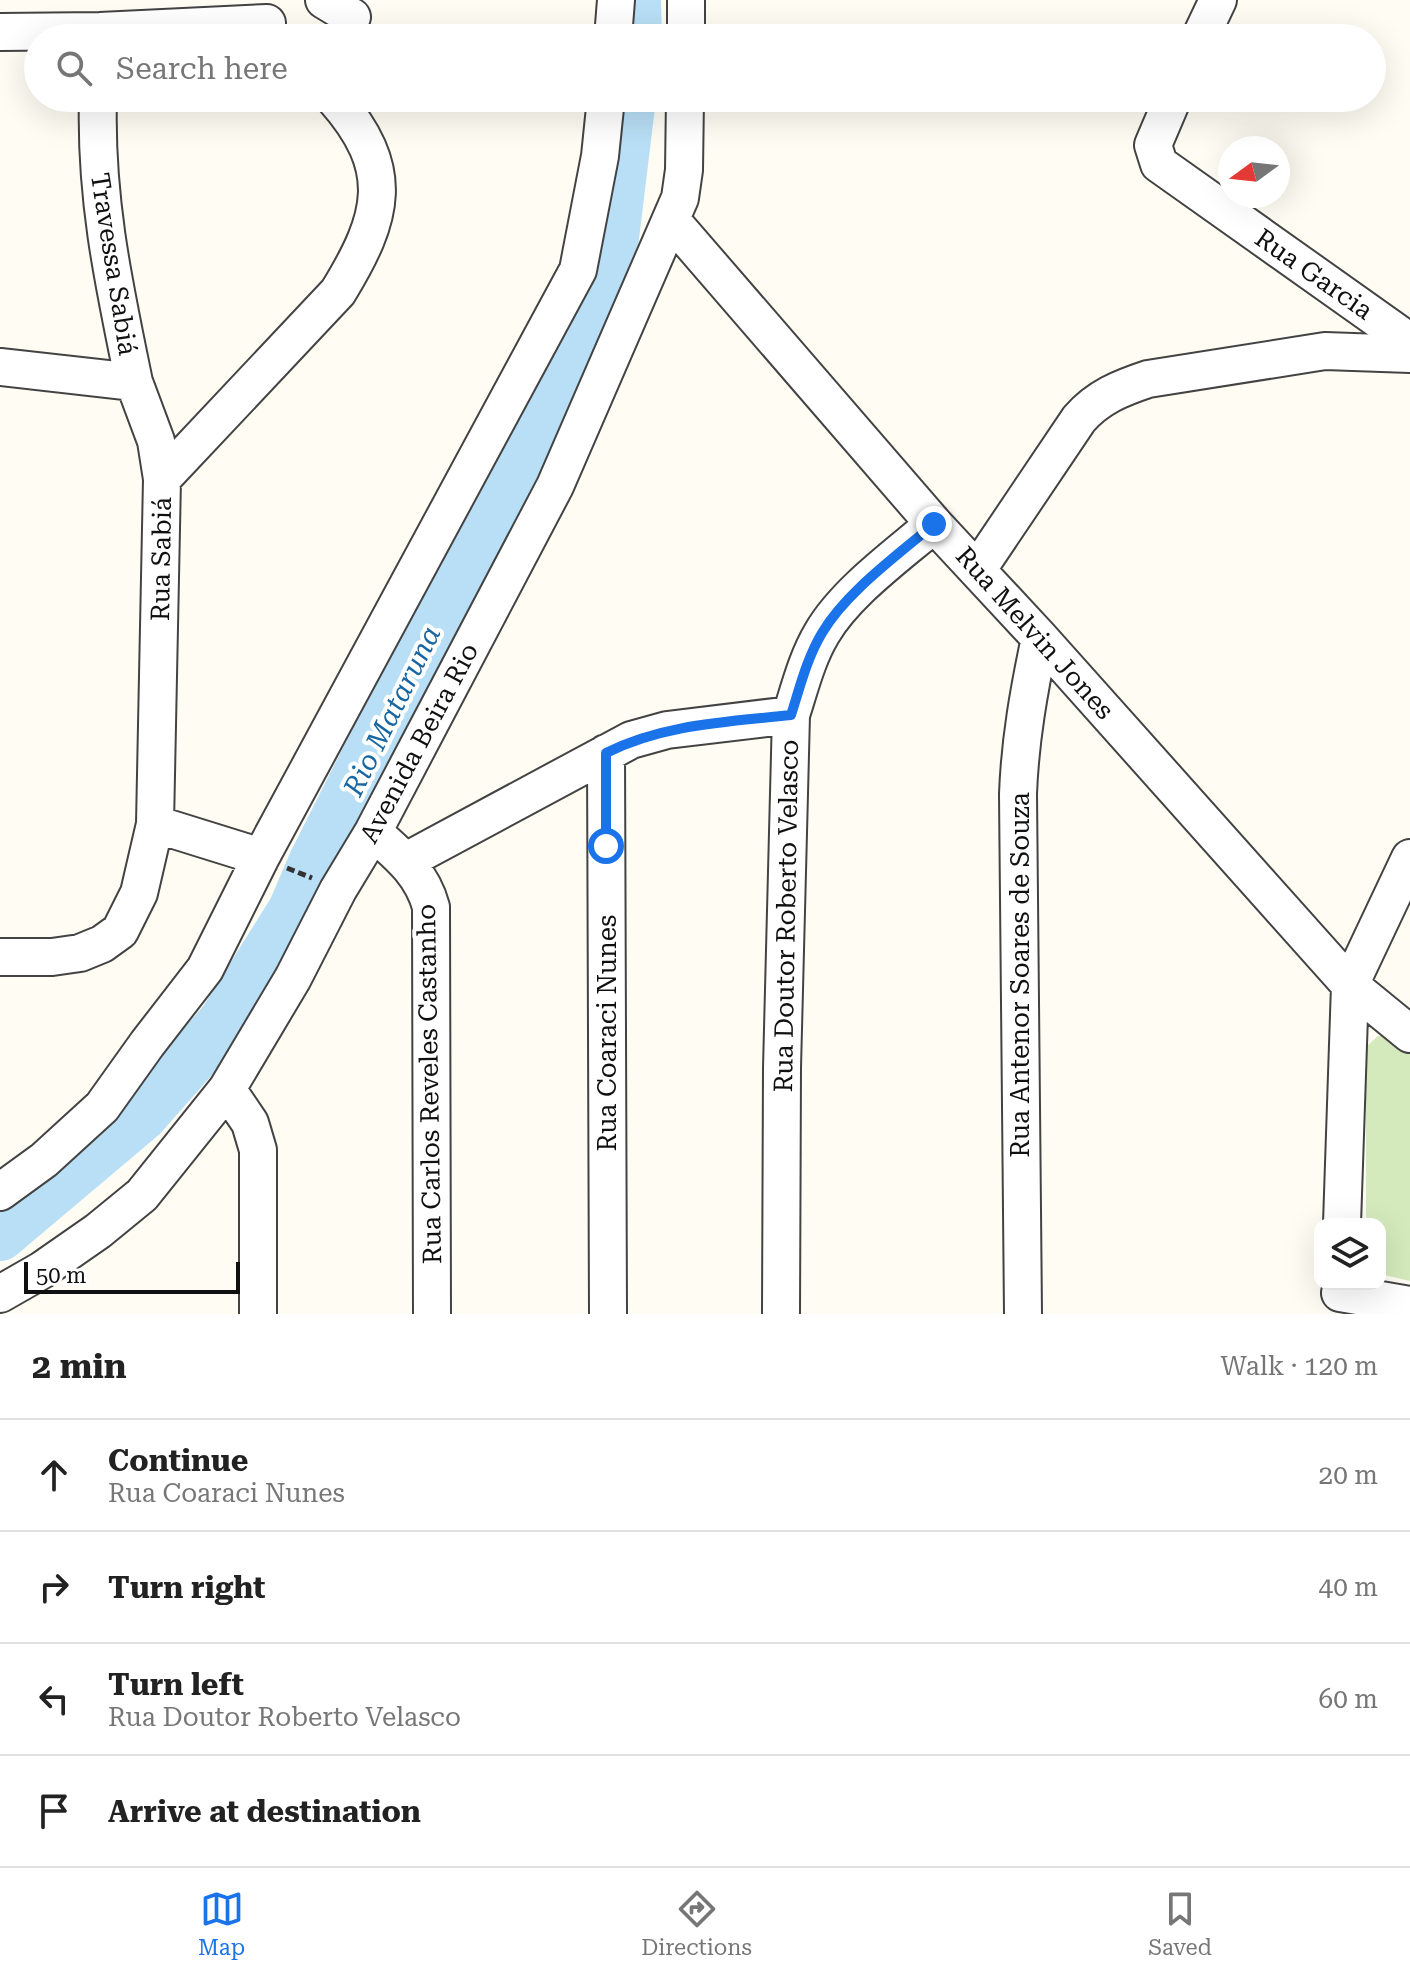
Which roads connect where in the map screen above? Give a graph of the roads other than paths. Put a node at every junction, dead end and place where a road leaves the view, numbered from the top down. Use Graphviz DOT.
graph roads {
  1 [pos="616,0"];
  2 [pos="686,0"];
  3 [pos="1218,0"];
  4 [pos="272,20"];
  5 [pos="226,24"];
  6 [pos="614,24"];
  7 [pos="686,24"];
  8 [pos="1207,24"];
  9 [pos="0,32"];
  10 [pos="24,33"];
  11 [pos="98,112"];
  12 [pos="345,112"];
  13 [pos="605,112"];
  14 [pos="685,112"];
  15 [pos="1167,112"];
  16 [pos="672,221"];
  17 [pos="1410,342"];
  18 [pos="1410,354"];
  19 [pos="0,367"];
  20 [pos="134,382"];
  21 [pos="162,479"];
  22 [pos="934,524"];
  23 [pos="978,569"];
  24 [pos="1040,638"];
  25 [pos="791,715"];
  26 [pos="606,753"];
  27 [pos="155,824"];
  28 [pos="373,832"];
  29 [pos="261,857"];
  30 [pos="1410,858"];
  31 [pos="406,861"];
  32 [pos="0,957"];
  33 [pos="1350,985"];
  34 [pos="1410,1034"];
  35 [pos="227,1089"];
  36 [pos="0,1192"];
  37 [pos="1342,1218"];
  38 [pos="0,1294"];
  39 [pos="1340,1297"];
  40 [pos="1410,1305"];
  41 [pos="258,1314"];
  42 [pos="432,1314"];
  43 [pos="608,1314"];
  44 [pos="781,1314"];
  45 [pos="1023,1314"];
  1 -- 6 [label="street"];
  2 -- 7 [label="street"];
  3 -- 8 [label="street"];
  4 -- 5 [label="street"];
  9 -- 10 [label="street"];
  11 -- 20 [label="street, Travessa Sabiá"];
  12 -- 21 [label="street, Rua Sabiá"];
  13 -- 29 [label="street"];
  14 -- 16 [label="street, Avenida Beira Rio"];
  15 -- 17 [label="street, Rua Garcia"];
  16 -- 22 [label="street, Rua Melvin Jones"];
  16 -- 28 [label="street, Avenida Beira Rio"];
  18 -- 23 [label="street"];
  19 -- 20 [label="street"];
  20 -- 21 [label="street, Travessa Sabiá"];
  21 -- 27 [label="street, Rua Sabiá"];
  22 -- 23 [label="street, Rua Melvin Jones"];
  22 -- 25 [label="street, Rua Doutor Roberto Velasco"];
  23 -- 24 [label="street, Rua Melvin Jones"];
  24 -- 33 [label="street, Rua Melvin Jones"];
  24 -- 45 [label="street, Rua Antenor Soares de Souza"];
  25 -- 26 [label="street"];
  25 -- 44 [label="street, Rua Doutor Roberto Velasco"];
  26 -- 31 [label="street"];
  26 -- 43 [label="street, Rua Coaraci Nunes"];
  27 -- 29 [label="street"];
  27 -- 32 [label="street, Rua Sabiá"];
  28 -- 31 [label="street, Rua Carlos Reveles Castanho"];
  28 -- 35 [label="street, Avenida Beira Rio"];
  29 -- 36 [label="street"];
  30 -- 33 [label="street"];
  31 -- 42 [label="street, Rua Carlos Reveles Castanho"];
  33 -- 34 [label="street, Rua Melvin Jones"];
  33 -- 37 [label="street"];
  35 -- 38 [label="street, Avenida Beira Rio"];
  35 -- 41 [label="street"];
  39 -- 40 [label="street"];
}
